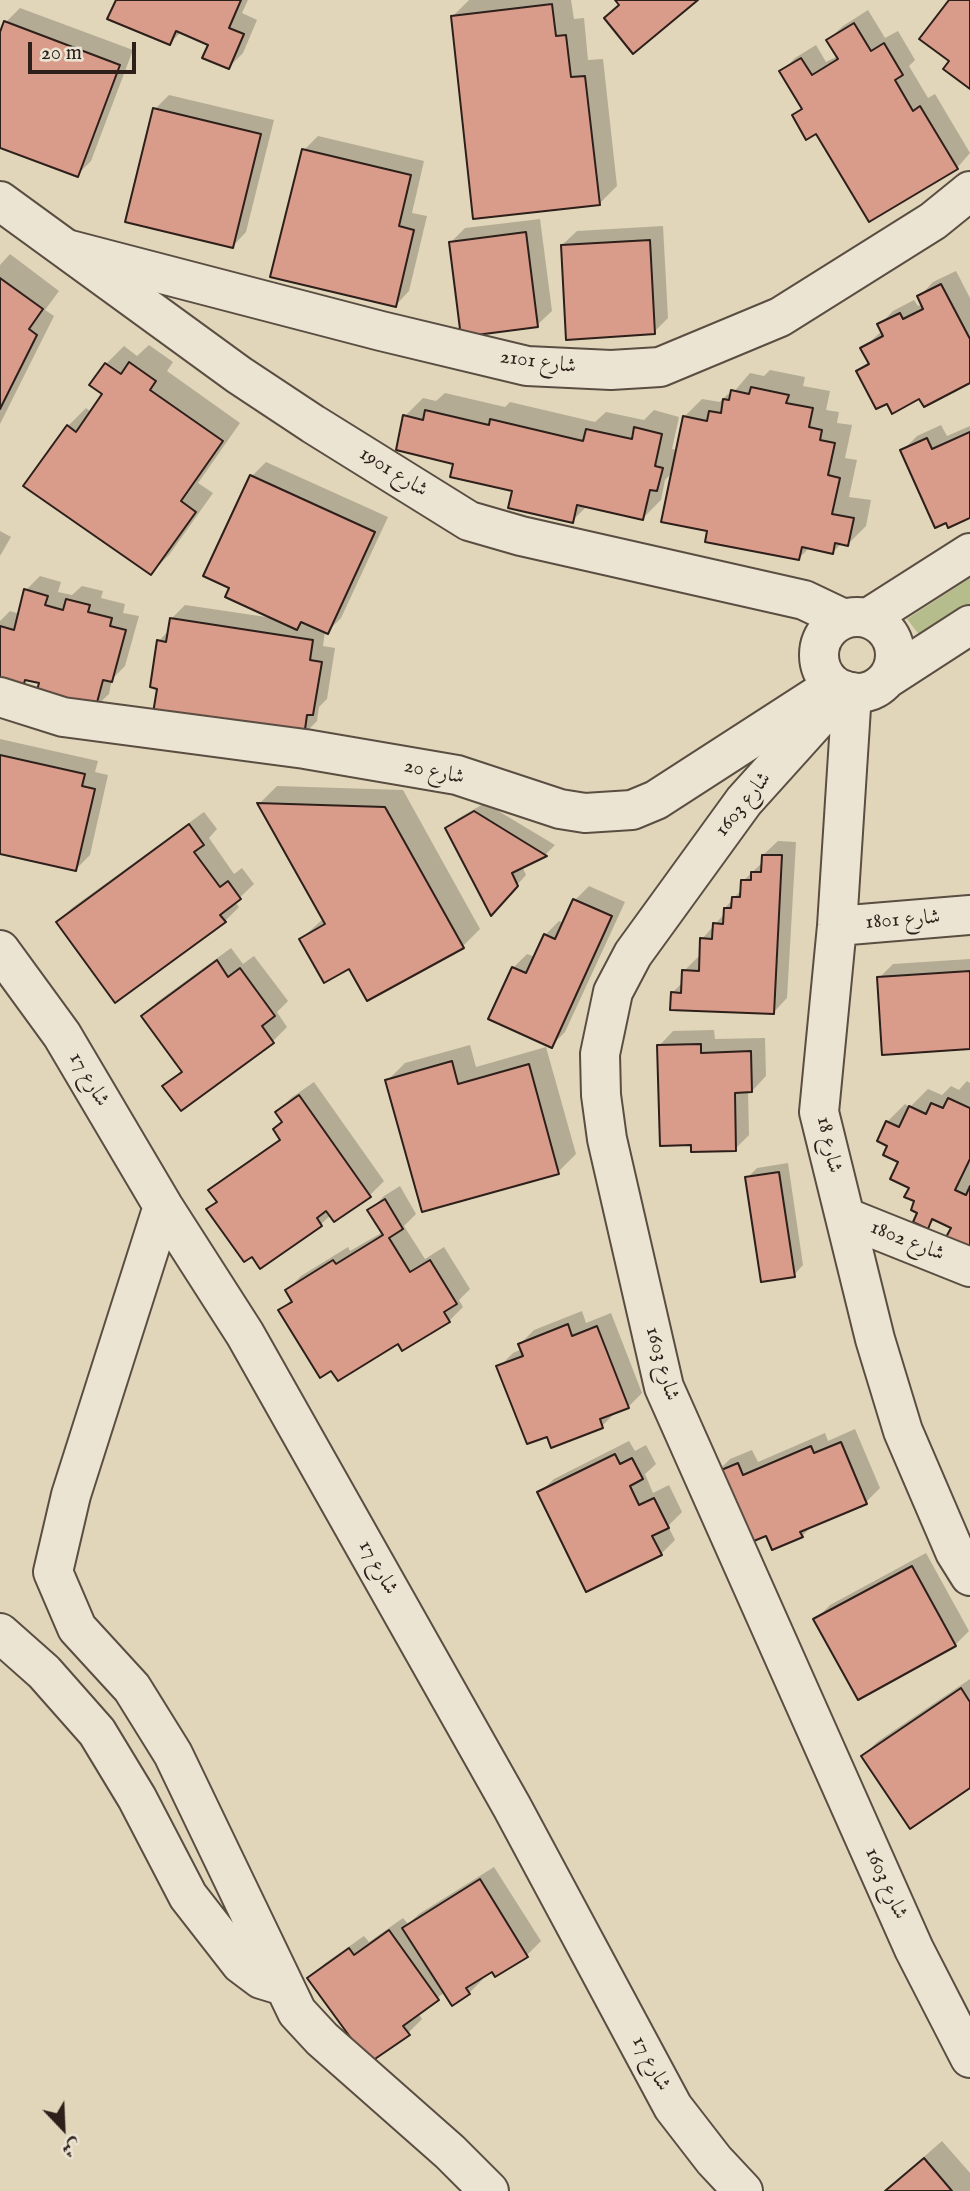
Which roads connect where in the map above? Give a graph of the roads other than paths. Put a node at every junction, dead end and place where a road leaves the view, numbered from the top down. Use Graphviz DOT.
graph roads {
  1 [pos="970,191"];
  2 [pos="0,201"];
  3 [pos="70,250"];
  4 [pos="970,553"];
  5 [pos="856,619"];
  6 [pos="970,625"];
  7 [pos="887,678"];
  8 [pos="843,689"];
  9 [pos="0,697"];
  10 [pos="970,915"];
  11 [pos="837,926"];
  12 [pos="0,950"];
  13 [pos="163,1206"];
  14 [pos="845,1217"];
  15 [pos="970,1267"];
  16 [pos="970,1576"];
  17 [pos="0,1633"];
  18 [pos="284,1986"];
  19 [pos="970,2058"];
  20 [pos="489,2191"];
  21 [pos="743,2191"];
  1 -- 3 [label="street, شارع 2101"];
  2 -- 3 [label="street, شارع 1901"];
  3 -- 5 [label="street, شارع 1901"];
  4 -- 5 [label="street"];
  5 -- 7 [label="street"];
  5 -- 8 [label="street"];
  6 -- 7 [label="street"];
  7 -- 8 [label="street"];
  8 -- 9 [label="street, شارع 20"];
  8 -- 11 [label="street, شارع 18"];
  8 -- 19 [label="street, شارع 1603"];
  10 -- 11 [label="street, شارع 1801"];
  11 -- 14 [label="street, شارع 18"];
  12 -- 13 [label="street, شارع 17"];
  13 -- 18 [label="street"];
  13 -- 21 [label="street, شارع 17"];
  14 -- 15 [label="street, شارع 1802"];
  14 -- 16 [label="street, شارع 18"];
  17 -- 18 [label="street"];
  18 -- 20 [label="street"];
}
